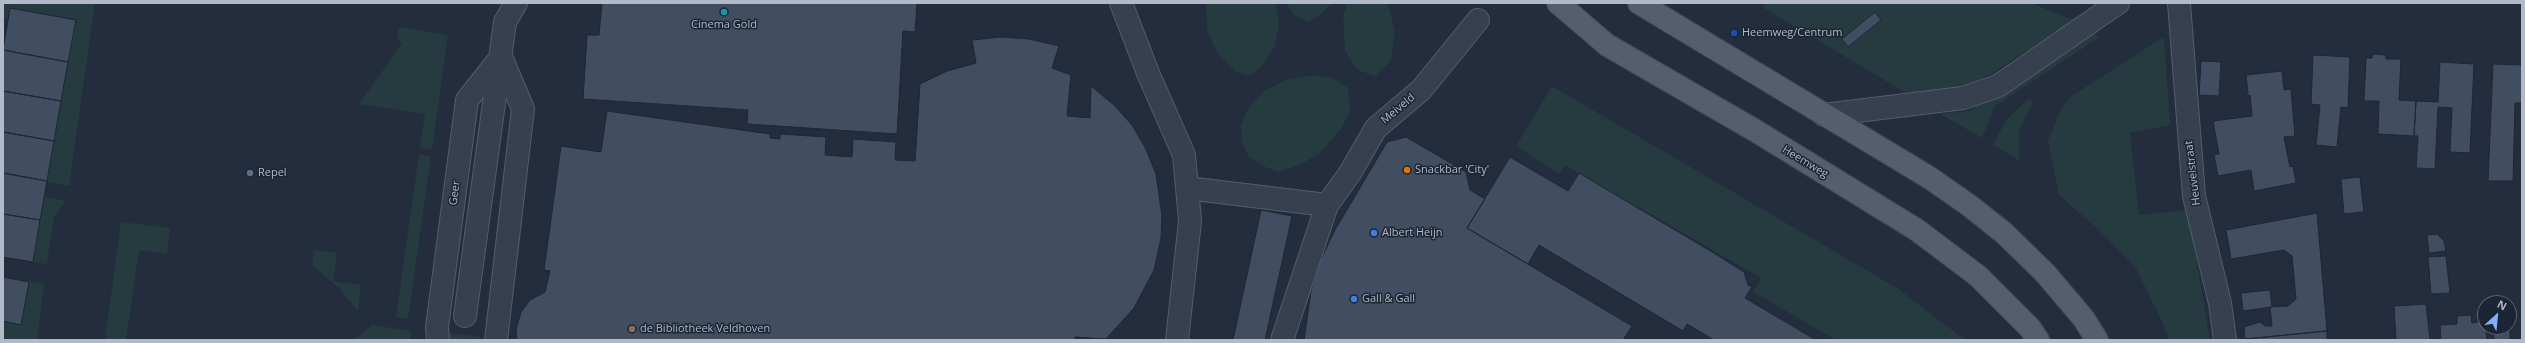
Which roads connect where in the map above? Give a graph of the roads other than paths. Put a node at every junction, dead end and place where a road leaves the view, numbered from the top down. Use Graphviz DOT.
graph roads {
  1 [pos="516,3"];
  2 [pos="1121,3"];
  3 [pos="1558,3"];
  4 [pos="2118,3"];
  5 [pos="2179,3"];
  6 [pos="1642,5"];
  7 [pos="1478,20"];
  8 [pos="501,57"];
  9 [pos="1824,115"];
  10 [pos="1187,188"];
  11 [pos="1327,205"];
  12 [pos="465,316"];
  13 [pos="438,340"];
  14 [pos="504,340"];
  15 [pos="1176,340"];
  16 [pos="1282,340"];
  17 [pos="2038,340"];
  18 [pos="2097,340"];
  19 [pos="2225,340"];
  1 -- 8 [label="street"];
  2 -- 10 [label="street"];
  3 -- 17 [label="main road, Heemweg"];
  4 -- 9 [label="street"];
  5 -- 19 [label="street, Heuvelstraat"];
  6 -- 9 [label="main road"];
  7 -- 11 [label="street, Meiveld"];
  8 -- 12 [label="street"];
  8 -- 13 [label="street, Geer"];
  8 -- 14 [label="street"];
  9 -- 18 [label="main road"];
  10 -- 11 [label="street"];
  10 -- 15 [label="street"];
  11 -- 16 [label="street, Meiveld"];
}
